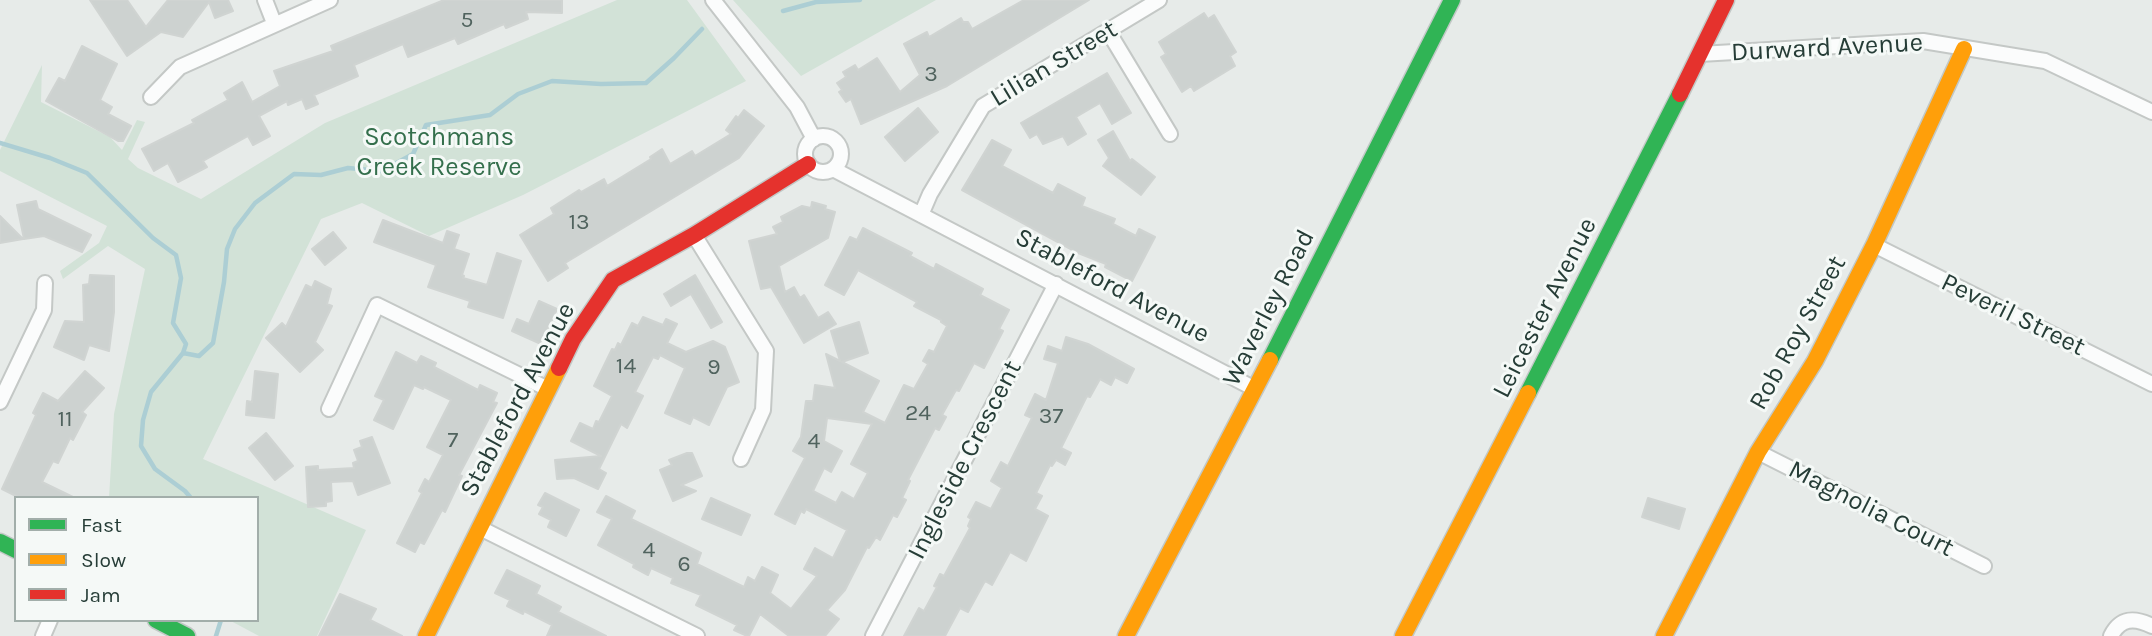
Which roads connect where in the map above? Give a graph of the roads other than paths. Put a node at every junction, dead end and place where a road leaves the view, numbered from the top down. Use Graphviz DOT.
graph roads {
  1 [pos="265,0"];
  2 [pos="330,0"];
  3 [pos="713,0"];
  4 [pos="1159,0"];
  5 [pos="1452,0"];
  6 [pos="1727,0"];
  7 [pos="274,23"];
  8 [pos="1108,31"];
  9 [pos="1965,49"];
  10 [pos="1700,54"];
  11 [pos="151,97"];
  12 [pos="2152,112"];
  13 [pos="1170,134"];
  14 [pos="814,139"];
  15 [pos="808,164"];
  16 [pos="833,169"];
  17 [pos="921,215"];
  18 [pos="694,235"];
  19 [pos="1874,245"];
  20 [pos="45,284"];
  21 [pos="1056,285"];
  22 [pos="2152,384"];
  23 [pos="548,389"];
  24 [pos="1255,390"];
  25 [pos="0,402"];
  26 [pos="328,408"];
  27 [pos="1758,452"];
  28 [pos="741,459"];
  29 [pos="480,528"];
  30 [pos="1984,566"];
  31 [pos="160,622"];
  32 [pos="2152,626"];
  33 [pos="187,636"];
  34 [pos="426,636"];
  35 [pos="697,636"];
  36 [pos="873,636"];
  37 [pos="1126,636"];
  38 [pos="1403,636"];
  39 [pos="1664,636"];
  40 [pos="2111,636"];
  1 -- 7 [label="street"];
  2 -- 7 [label="street"];
  3 -- 14 [label="street"];
  4 -- 8 [label="street, Lilian Street"];
  5 -- 24 [label="street, Waverley Road"];
  6 -- 10 [label="street, Leicester Avenue"];
  7 -- 11 [label="street"];
  8 -- 13 [label="street"];
  8 -- 17 [label="street, Lilian Street"];
  9 -- 10 [label="street, Durward Avenue"];
  9 -- 12 [label="street, Durward Avenue"];
  9 -- 19 [label="street, Rob Roy Street"];
  10 -- 38 [label="street, Leicester Avenue"];
  14 -- 15 [label="street"];
  14 -- 16 [label="street"];
  15 -- 16 [label="street"];
  15 -- 18 [label="street, Stableford Avenue"];
  16 -- 17 [label="street, Stableford Avenue"];
  17 -- 21 [label="street, Stableford Avenue"];
  18 -- 23 [label="street, Stableford Avenue"];
  18 -- 28 [label="street"];
  19 -- 22 [label="street, Peveril Street"];
  19 -- 27 [label="street, Rob Roy Street"];
  20 -- 25 [label="street"];
  21 -- 24 [label="street, Stableford Avenue"];
  21 -- 36 [label="street, Ingleside Crescent"];
  23 -- 26 [label="street"];
  23 -- 29 [label="street, Stableford Avenue"];
  24 -- 37 [label="street, Waverley Road"];
  27 -- 30 [label="street, Magnolia Court"];
  27 -- 39 [label="street, Rob Roy Street"];
  29 -- 34 [label="street, Stableford Avenue"];
  29 -- 35 [label="street"];
  31 -- 33 [label="street"];
  32 -- 40 [label="street"];
}
